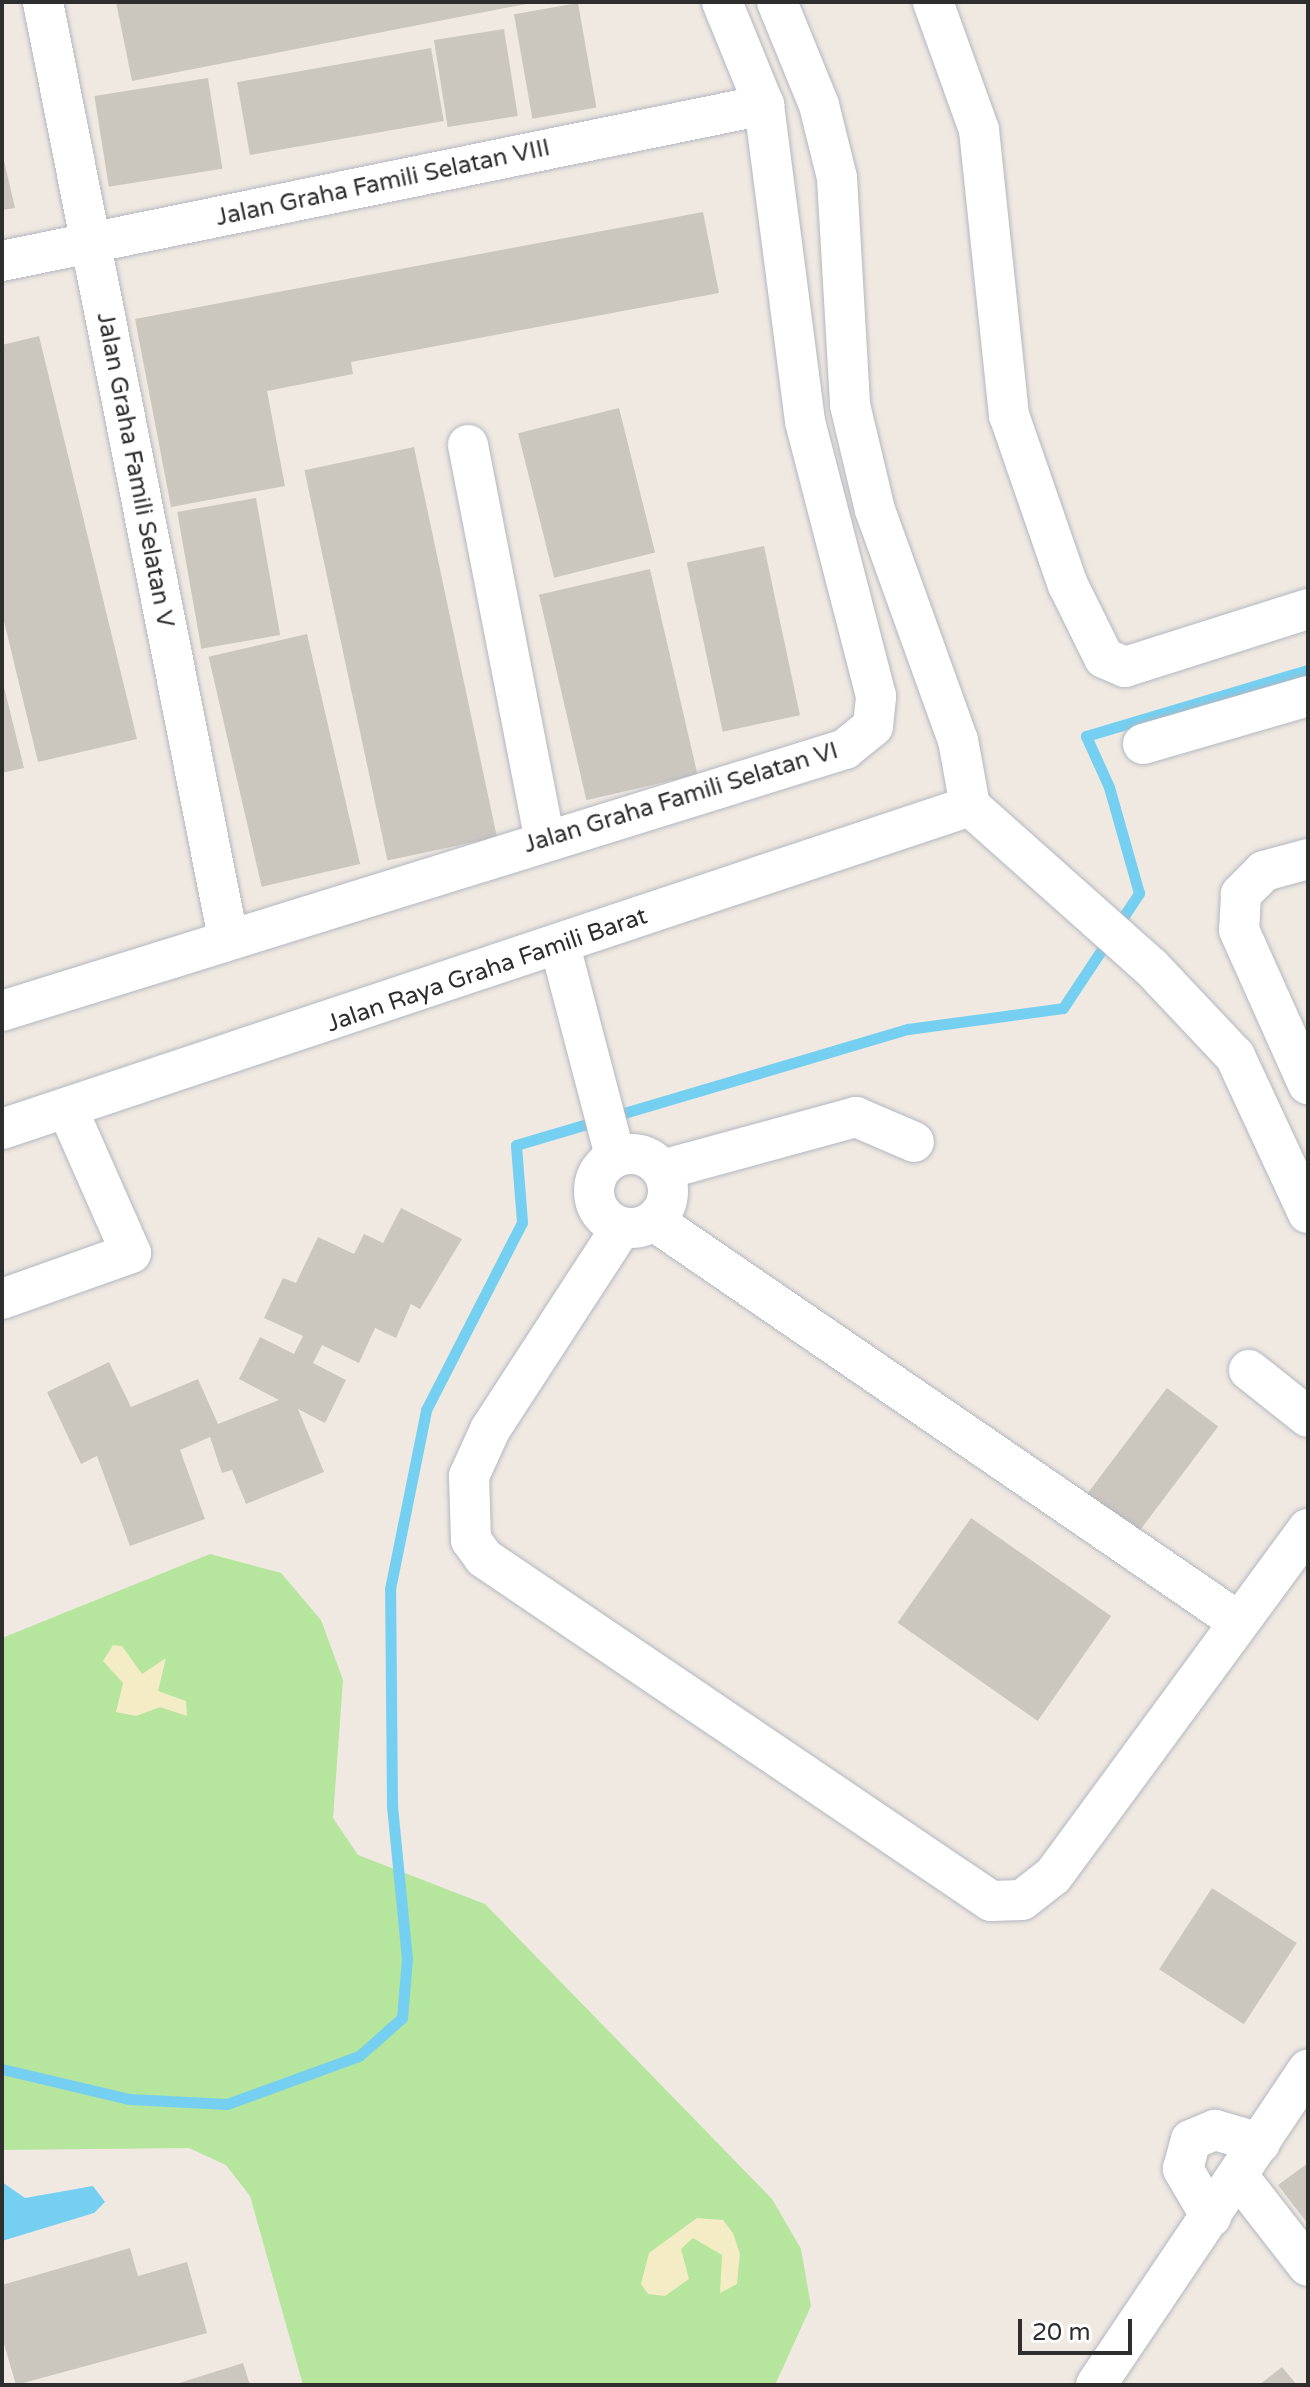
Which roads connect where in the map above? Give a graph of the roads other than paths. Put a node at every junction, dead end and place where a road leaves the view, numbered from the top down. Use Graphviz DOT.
graph roads {
  1 [pos="722,2"];
  2 [pos="777,2"];
  3 [pos="933,2"];
  4 [pos="50,4"];
  5 [pos="764,105"];
  6 [pos="91,243"];
  7 [pos="2,261"];
  8 [pos="468,445"];
  9 [pos="1308,609"];
  10 [pos="1308,696"];
  11 [pos="1143,744"];
  12 [pos="970,806"];
  13 [pos="545,840"];
  14 [pos="1308,859"];
  15 [pos="228,938"];
  16 [pos="560,946"];
  17 [pos="2,1011"];
  18 [pos="1308,1084"];
  19 [pos="68,1110"];
  20 [pos="2,1129"];
  21 [pos="914,1142"];
  22 [pos="613,1151"];
  23 [pos="662,1170"];
  24 [pos="1308,1213"];
  25 [pos="637,1224"];
  26 [pos="2,1299"];
  27 [pos="1249,1370"];
  28 [pos="1308,1417"];
  29 [pos="1308,1529"];
  30 [pos="1308,1584"];
  31 [pos="1249,1609"];
  32 [pos="1308,2070"];
  33 [pos="1260,2143"];
  34 [pos="1238,2176"];
  35 [pos="1211,2217"];
  36 [pos="1308,2266"];
  37 [pos="1096,2385"];
  1 -- 5 [label="street, Jalan Graha Famili Selatan VI"];
  2 -- 12 [label="street"];
  3 -- 9 [label="street"];
  4 -- 6 [label="street, Jalan Graha Famili Selatan V"];
  5 -- 6 [label="street, Jalan Graha Famili Selatan VIII"];
  5 -- 13 [label="street, Jalan Graha Famili Selatan VI"];
  6 -- 7 [label="street, Jalan Graha Famili Selatan VIII"];
  6 -- 15 [label="street, Jalan Graha Famili Selatan V"];
  8 -- 13 [label="street"];
  10 -- 11 [label="street"];
  12 -- 16 [label="street, Jalan Raya Graha Famili Barat"];
  12 -- 24 [label="street"];
  13 -- 15 [label="street, Jalan Graha Famili Selatan VI"];
  14 -- 18 [label="street"];
  15 -- 17 [label="street, Jalan Graha Famili Selatan VI"];
  16 -- 19 [label="street, Jalan Raya Graha Famili Barat"];
  16 -- 22 [label="street"];
  19 -- 20 [label="street, Jalan Raya Graha Famili Barat"];
  19 -- 26 [label="street"];
  21 -- 23 [label="street"];
  22 -- 23 [label="street"];
  22 -- 25 [label="street"];
  23 -- 25 [label="street"];
  25 -- 31 [label="street"];
  25 -- 31 [label="street"];
  27 -- 28 [label="street"];
  29 -- 31 [label="street"];
  30 -- 31 [label="street"];
  32 -- 33 [label="street"];
  33 -- 34 [label="street"];
  33 -- 35 [label="street"];
  34 -- 35 [label="street"];
  34 -- 36 [label="street"];
  35 -- 37 [label="street"];
}
